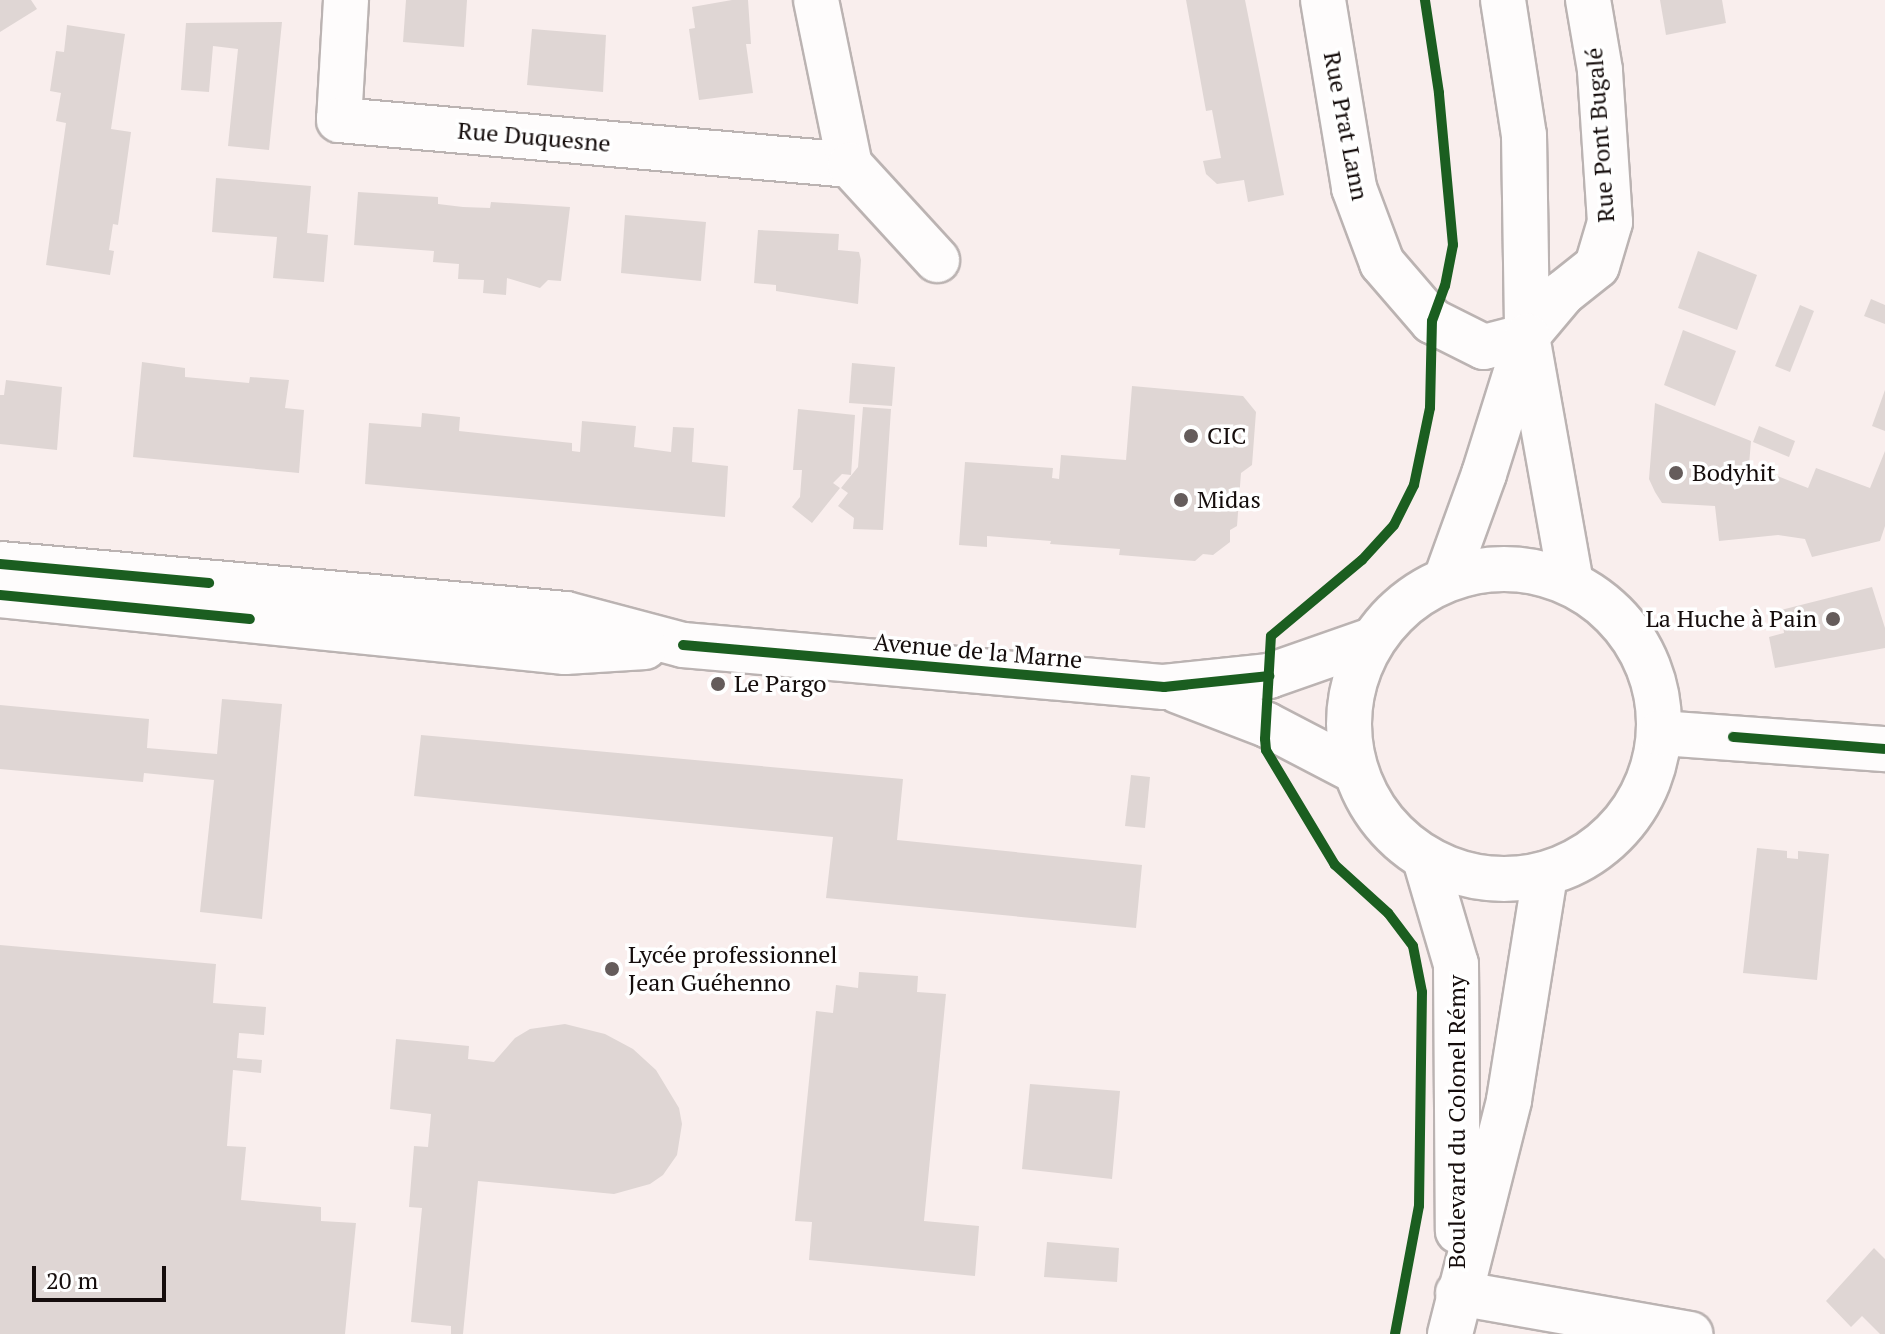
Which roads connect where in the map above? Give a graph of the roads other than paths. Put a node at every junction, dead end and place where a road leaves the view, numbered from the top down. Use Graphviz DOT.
graph roads {
  1 [pos="346,0"];
  2 [pos="816,0"];
  3 [pos="1323,0"];
  4 [pos="1503,0"];
  5 [pos="1588,0"];
  6 [pos="850,165"];
  7 [pos="937,260"];
  8 [pos="1527,336"];
  9 [pos="0,564"];
  10 [pos="1446,579"];
  11 [pos="1571,583"];
  12 [pos="0,595"];
  13 [pos="1372,640"];
  14 [pos="683,645"];
  15 [pos="1164,687"];
  16 [pos="1660,733"];
  17 [pos="1885,749"];
  18 [pos="1355,771"];
  19 [pos="1425,859"];
  20 [pos="1545,874"];
  21 [pos="1454,1314"];
  22 [pos="1530,1319"];
  23 [pos="1690,1334"];
  1 -- 6 [label="main road, Rue Duquesne"];
  2 -- 6 [label="main road"];
  3 -- 8 [label="main road, Rue Prat Lann"];
  4 -- 8 [label="main road"];
  5 -- 8 [label="main road, Rue Pont Bugalé"];
  6 -- 7 [label="main road"];
  8 -- 10 [label="main road"];
  8 -- 11 [label="main road"];
  9 -- 14 [label="main road, Avenue de la Marne"];
  10 -- 11 [label="main road"];
  10 -- 13 [label="main road"];
  11 -- 16 [label="main road"];
  12 -- 14 [label="main road, Avenue de la Marne"];
  13 -- 15 [label="main road, Avenue de la Marne"];
  13 -- 18 [label="main road"];
  14 -- 15 [label="main road, Avenue de la Marne"];
  15 -- 18 [label="main road, Avenue de la Marne"];
  16 -- 17 [label="main road"];
  16 -- 20 [label="main road"];
  18 -- 19 [label="main road"];
  19 -- 20 [label="main road"];
  19 -- 21 [label="main road, Boulevard du Colonel Rémy"];
  20 -- 21 [label="main road, Boulevard du Colonel Rémy"];
  21 -- 22 [label="main road"];
  22 -- 23 [label="main road"];
}
